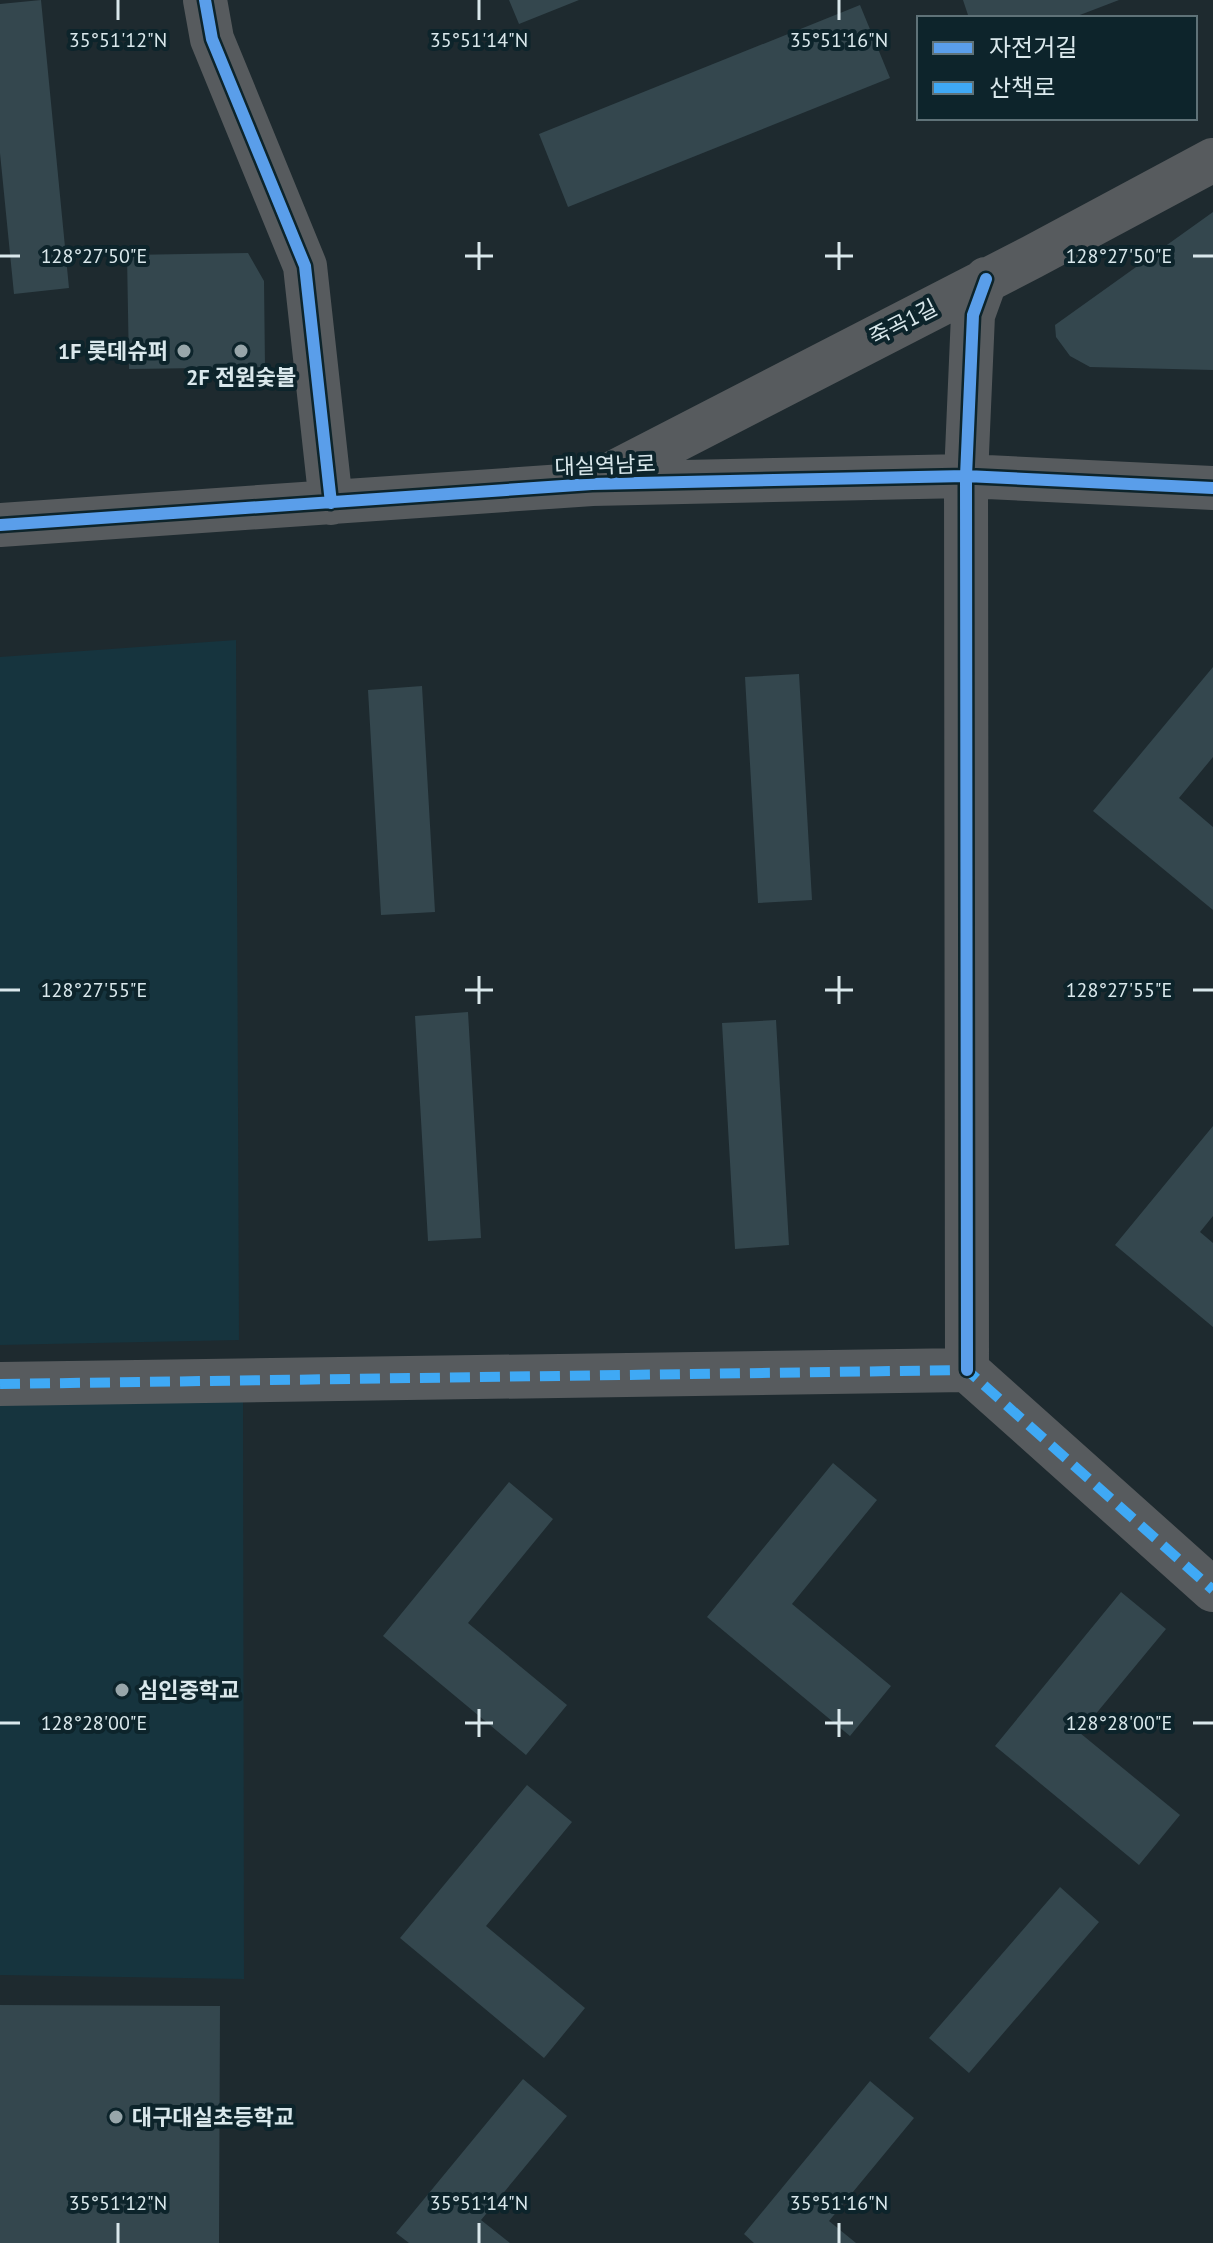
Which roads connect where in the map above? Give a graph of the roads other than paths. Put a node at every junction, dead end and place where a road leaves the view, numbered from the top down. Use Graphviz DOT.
graph roads {
  1 [pos="205,0"];
  2 [pos="1213,160"];
  3 [pos="986,279"];
  4 [pos="966,476"];
  5 [pos="592,484"];
  6 [pos="1213,488"];
  7 [pos="331,503"];
  8 [pos="0,525"];
  9 [pos="967,1370"];
  10 [pos="0,1384"];
  11 [pos="1213,1590"];
  1 -- 7 [label="street"];
  2 -- 3 [label="street, 죽곡1길"];
  3 -- 4 [label="street"];
  3 -- 5 [label="street, 죽곡1길"];
  4 -- 5 [label="street, 대실역남로"];
  4 -- 6 [label="street, 대실역남로"];
  4 -- 9 [label="street"];
  5 -- 7 [label="street, 대실역남로"];
  7 -- 8 [label="street, 대실역남로"];
  9 -- 10 [label="street"];
  9 -- 11 [label="street"];
}
